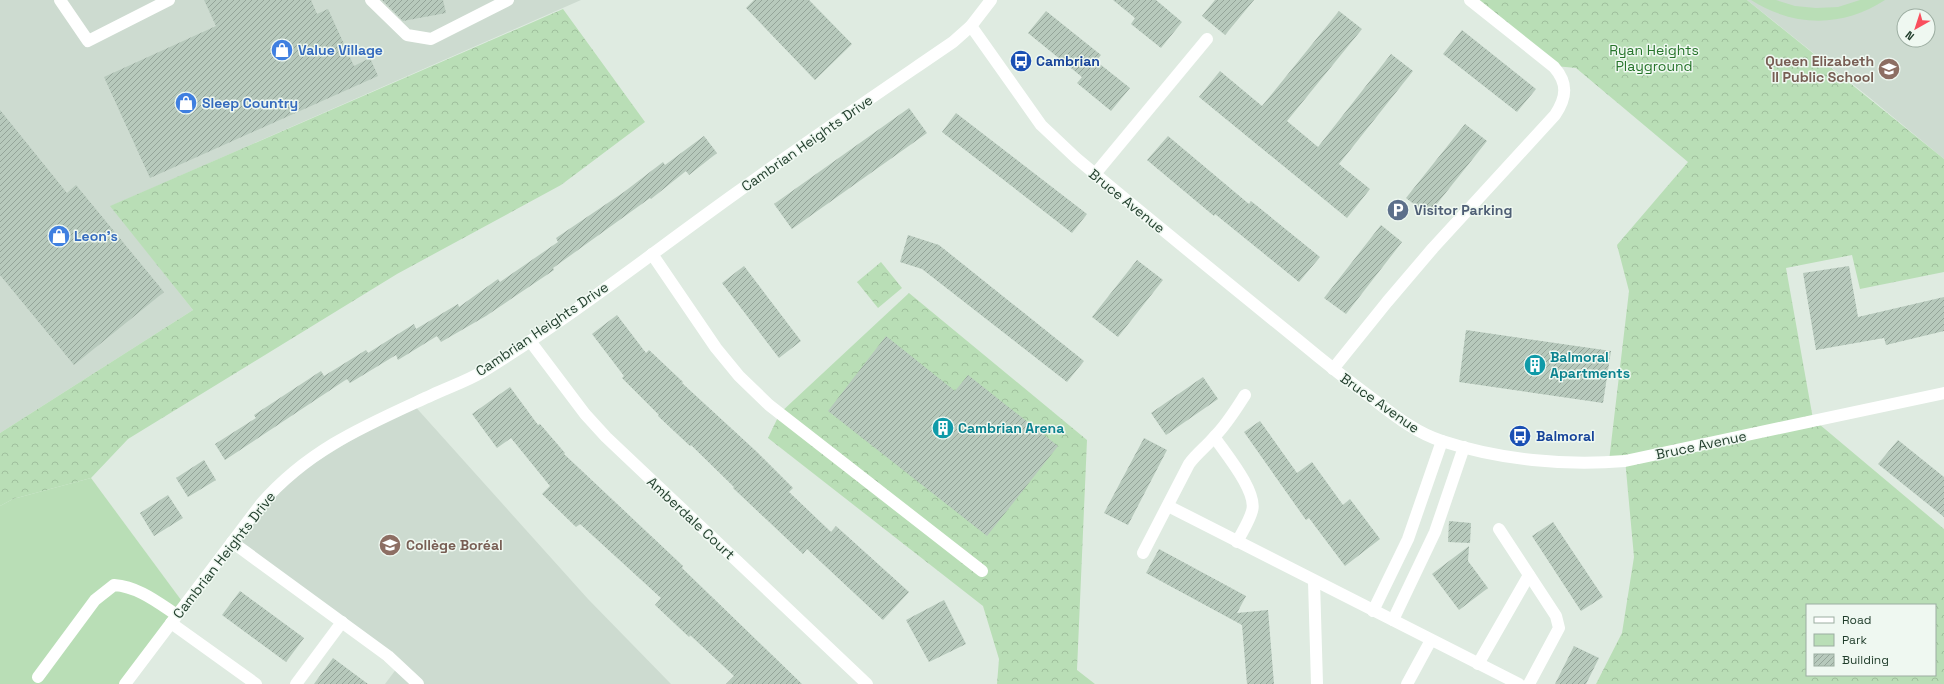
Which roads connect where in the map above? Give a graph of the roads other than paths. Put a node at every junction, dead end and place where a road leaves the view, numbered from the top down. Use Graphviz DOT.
graph roads {
  1 [pos="60,0"];
  2 [pos="169,0"];
  3 [pos="371,0"];
  4 [pos="508,0"];
  5 [pos="991,0"];
  6 [pos="1470,0"];
  7 [pos="971,26"];
  8 [pos="1207,39"];
  9 [pos="1095,174"];
  10 [pos="652,254"];
  11 [pos="530,340"];
  12 [pos="1333,369"];
  13 [pos="1944,393"];
  14 [pos="1245,395"];
  15 [pos="1215,438"];
  16 [pos="1442,441"];
  17 [pos="1464,447"];
  18 [pos="1168,506"];
  19 [pos="1499,529"];
  20 [pos="232,542"];
  21 [pos="1237,542"];
  22 [pos="1143,553"];
  23 [pos="982,571"];
  24 [pos="1529,574"];
  25 [pos="1314,581"];
  26 [pos="1373,611"];
  27 [pos="174,619"];
  28 [pos="1393,620"];
  29 [pos="342,622"];
  30 [pos="1431,640"];
  31 [pos="1478,664"];
  32 [pos="38,677"];
  33 [pos="125,684"];
  34 [pos="256,684"];
  35 [pos="296,684"];
  36 [pos="418,684"];
  37 [pos="866,684"];
  38 [pos="1317,684"];
  39 [pos="1407,684"];
  40 [pos="1519,684"];
  41 [pos="1529,684"];
  1 -- 2 [label="street"];
  3 -- 4 [label="street"];
  5 -- 7 [label="street, Cambrian Heights Drive"];
  6 -- 12 [label="street"];
  7 -- 9 [label="street, Bruce Avenue"];
  7 -- 10 [label="street, Cambrian Heights Drive"];
  8 -- 9 [label="street"];
  9 -- 12 [label="street, Bruce Avenue"];
  10 -- 11 [label="street, Cambrian Heights Drive"];
  10 -- 23 [label="street"];
  11 -- 20 [label="street, Cambrian Heights Drive"];
  11 -- 37 [label="street, Amberdale Court"];
  12 -- 16 [label="street, Bruce Avenue"];
  13 -- 17 [label="street, Bruce Avenue"];
  14 -- 15 [label="street"];
  15 -- 18 [label="street"];
  15 -- 21 [label="street"];
  16 -- 17 [label="street, Bruce Avenue"];
  16 -- 26 [label="street"];
  17 -- 28 [label="street"];
  18 -- 21 [label="street"];
  18 -- 22 [label="street"];
  19 -- 24 [label="street"];
  20 -- 27 [label="street, Cambrian Heights Drive"];
  20 -- 29 [label="street"];
  21 -- 25 [label="street"];
  24 -- 31 [label="street"];
  24 -- 41 [label="street"];
  25 -- 26 [label="street"];
  25 -- 38 [label="street"];
  26 -- 28 [label="street"];
  27 -- 32 [label="street"];
  27 -- 33 [label="street, Cambrian Heights Drive"];
  27 -- 34 [label="street"];
  28 -- 30 [label="street"];
  29 -- 35 [label="street"];
  29 -- 36 [label="street"];
  30 -- 31 [label="street"];
  30 -- 39 [label="street"];
  31 -- 40 [label="street"];
}
